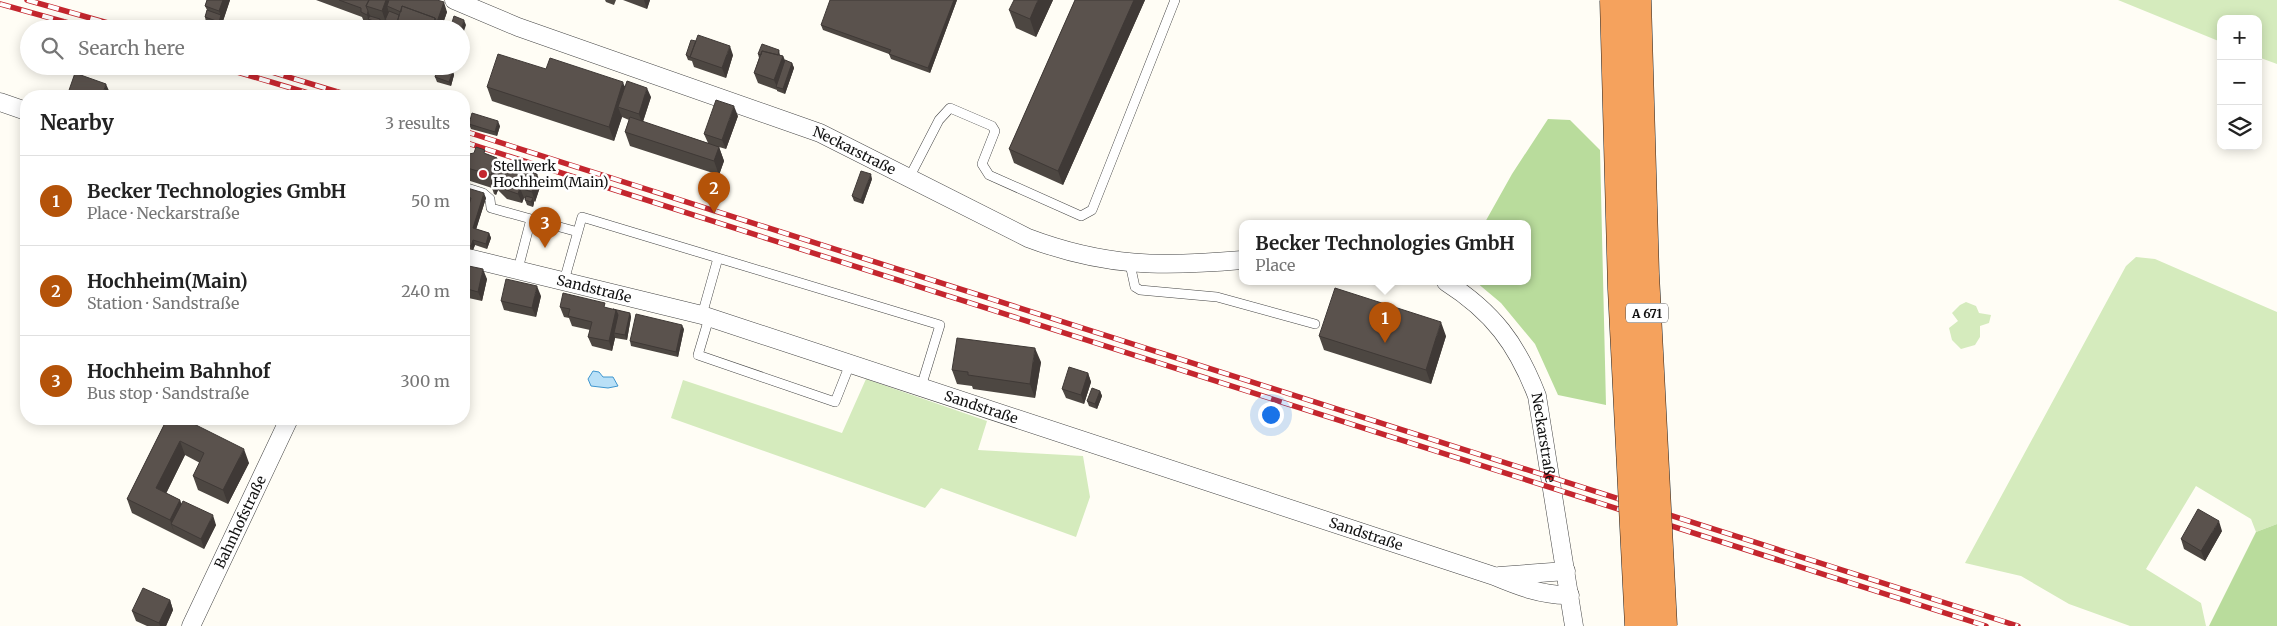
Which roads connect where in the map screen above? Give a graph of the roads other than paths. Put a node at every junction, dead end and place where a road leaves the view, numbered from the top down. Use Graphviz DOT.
graph roads {
  1 [pos="1175,0"];
  2 [pos="1614,0"];
  3 [pos="1637,0"];
  4 [pos="463,2"];
  5 [pos="0,102"];
  6 [pos="20,109"];
  7 [pos="910,178"];
  8 [pos="470,189"];
  9 [pos="531,219"];
  10 [pos="578,232"];
  11 [pos="470,258"];
  12 [pos="718,258"];
  13 [pos="1239,260"];
  14 [pos="1130,264"];
  15 [pos="518,270"];
  16 [pos="564,281"];
  17 [pos="1451,285"];
  18 [pos="706,316"];
  19 [pos="1316,324"];
  20 [pos="850,364"];
  21 [pos="921,387"];
  22 [pos="286,425"];
  23 [pos="1566,571"];
  24 [pos="1494,576"];
  25 [pos="1570,595"];
  26 [pos="191,626"];
  27 [pos="1574,626"];
  28 [pos="1639,626"];
  29 [pos="1663,626"];
  1 -- 7 [label="lane"];
  2 -- 28 [label="highway, A 671, bridge"];
  3 -- 29 [label="highway, A 671, bridge"];
  4 -- 7 [label="street, Neckarstraße"];
  5 -- 6 [label="street"];
  7 -- 14 [label="street, Neckarstraße"];
  8 -- 9 [label="lane"];
  9 -- 10 [label="lane"];
  9 -- 15 [label="lane"];
  10 -- 12 [label="lane"];
  10 -- 16 [label="lane"];
  11 -- 15 [label="street, Sandstraße"];
  12 -- 18 [label="lane"];
  12 -- 21 [label="lane"];
  13 -- 14 [label="street, Neckarstraße"];
  14 -- 19 [label="lane"];
  15 -- 16 [label="street, Sandstraße"];
  16 -- 18 [label="street, Sandstraße"];
  17 -- 23 [label="street, Neckarstraße"];
  18 -- 20 [label="street, Sandstraße"];
  18 -- 20 [label="lane"];
  20 -- 21 [label="street, Sandstraße"];
  21 -- 24 [label="street, Sandstraße"];
  22 -- 26 [label="street, Bahnhofstraße"];
  23 -- 24 [label="street, Sandstraße"];
  23 -- 25 [label="street, Neckarstraße"];
  24 -- 25 [label="street, Sandstraße"];
  25 -- 27 [label="street, Neckarstraße"];
}
